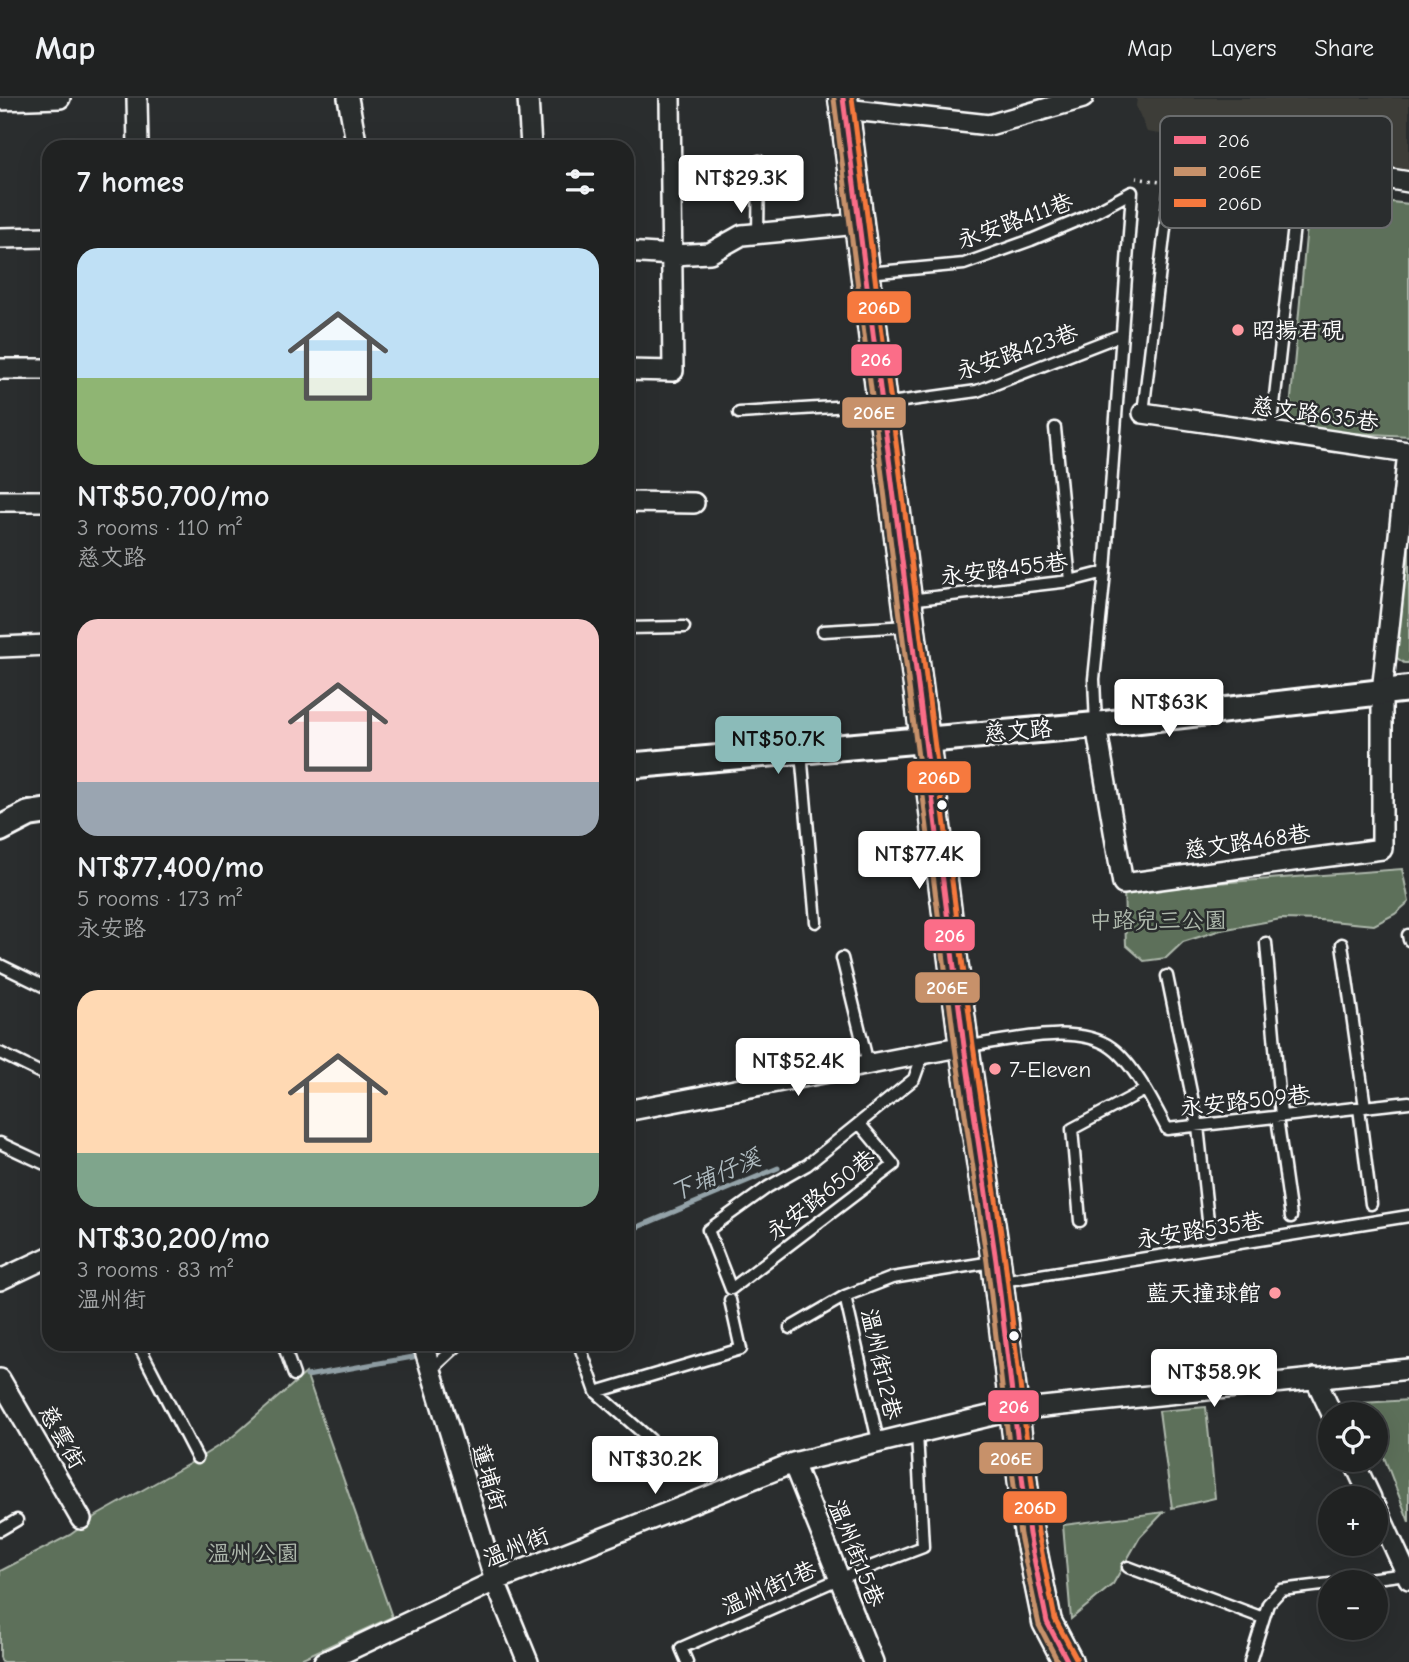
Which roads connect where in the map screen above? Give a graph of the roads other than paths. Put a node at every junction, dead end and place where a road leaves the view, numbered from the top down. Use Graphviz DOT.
graph roads {
  1 [pos="60,98"];
  2 [pos="137,98"];
  3 [pos="348,98"];
  4 [pos="528,98"];
  5 [pos="670,98"];
  6 [pos="1083,98"];
  7 [pos="0,100"];
  8 [pos="844,104"];
  9 [pos="138,140"];
  10 [pos="356,140"];
  11 [pos="531,140"];
  12 [pos="759,161"];
  13 [pos="859,223"];
  14 [pos="1165,228"];
  15 [pos="1294,228"];
  16 [pos="758,234"];
  17 [pos="42,237"];
  18 [pos="0,238"];
  19 [pos="634,253"];
  20 [pos="672,255"];
  21 [pos="864,274"];
  22 [pos="1121,335"];
  23 [pos="0,369"];
  24 [pos="42,369"];
  25 [pos="634,370"];
  26 [pos="882,404"];
  27 [pos="739,413"];
  28 [pos="1143,413"];
  29 [pos="1055,428"];
  30 [pos="1271,432"];
  31 [pos="0,501"];
  32 [pos="42,501"];
  33 [pos="634,502"];
  34 [pos="694,503"];
  35 [pos="1105,572"];
  36 [pos="1070,581"];
  37 [pos="908,613"];
  38 [pos="684,627"];
  39 [pos="634,628"];
  40 [pos="823,631"];
  41 [pos="42,645"];
  42 [pos="0,647"];
  43 [pos="1409,689"];
  44 [pos="1382,692"];
  45 [pos="1096,724"];
  46 [pos="925,740"];
  47 [pos="802,751"];
  48 [pos="634,765"];
  49 [pos="42,812"];
  50 [pos="2,824"];
  51 [pos="816,922"];
  52 [pos="1266,943"];
  53 [pos="1342,944"];
  54 [pos="842,958"];
  55 [pos="0,965"];
  56 [pos="1167,976"];
  57 [pos="42,986"];
  58 [pos="964,1046"];
  59 [pos="0,1053"];
  60 [pos="923,1053"];
  61 [pos="868,1064"];
  62 [pos="42,1074"];
  63 [pos="1145,1090"];
  64 [pos="1409,1102"];
  65 [pos="1362,1107"];
  66 [pos="634,1109"];
  67 [pos="1279,1117"];
  68 [pos="859,1123"];
  69 [pos="1198,1126"];
  70 [pos="0,1143"];
  71 [pos="42,1163"];
  72 [pos="1371,1204"];
  73 [pos="1409,1216"];
  74 [pos="1291,1217"];
  75 [pos="1080,1221"];
  76 [pos="1209,1230"];
  77 [pos="42,1260"];
  78 [pos="997,1271"];
  79 [pos="0,1280"];
  80 [pos="730,1295"];
  81 [pos="845,1296"];
  82 [pos="789,1328"];
  83 [pos="142,1351"];
  84 [pos="286,1351"];
  85 [pos="581,1351"];
  86 [pos="427,1357"];
  87 [pos="1409,1369"];
  88 [pos="295,1375"];
  89 [pos="1315,1378"];
  90 [pos="0,1379"];
  91 [pos="596,1392"];
  92 [pos="1326,1402"];
  93 [pos="1014,1410"];
  94 [pos="917,1432"];
  95 [pos="651,1440"];
  96 [pos="878,1441"];
  97 [pos="197,1458"];
  98 [pos="793,1463"];
  99 [pos="81,1519"];
  100 [pos="18,1520"];
  101 [pos="0,1530"];
  102 [pos="1388,1533"];
  103 [pos="1128,1567"];
  104 [pos="1408,1576"];
  105 [pos="841,1578"];
  106 [pos="1388,1578"];
  107 [pos="495,1581"];
  108 [pos="1318,1585"];
  109 [pos="1263,1618"];
  110 [pos="324,1662"];
  111 [pos="528,1662"];
  112 [pos="687,1662"];
  113 [pos="873,1662"];
  114 [pos="1068,1662"];
  115 [pos="1250,1662"];
  1 -- 7 [label="street"];
  2 -- 9 [label="street"];
  3 -- 10 [label="street"];
  4 -- 11 [label="street"];
  5 -- 20 [label="street"];
  6 -- 8 [label="street"];
  8 -- 13 [label="main road"];
  12 -- 16 [label="lane"];
  13 -- 16 [label="street"];
  13 -- 21 [label="main road"];
  14 -- 28 [label="lane"];
  15 -- 30 [label="lane"];
  16 -- 20 [label="street"];
  17 -- 18 [label="street"];
  19 -- 20 [label="street"];
  20 -- 25 [label="street"];
  21 -- 22 [label="lane, 永安路411巷"];
  21 -- 26 [label="main road"];
  22 -- 26 [label="lane, 永安路423巷"];
  22 -- 35 [label="lane"];
  23 -- 24 [label="street"];
  26 -- 27 [label="lane, 永安路423巷"];
  26 -- 37 [label="main road"];
  28 -- 30 [label="street, 慈文路635巷"];
  29 -- 36 [label="lane"];
  30 -- 44 [label="street, 慈文路635巷"];
  31 -- 32 [label="street"];
  33 -- 34 [label="street"];
  35 -- 36 [label="lane, 永安路455巷"];
  35 -- 45 [label="lane"];
  36 -- 37 [label="lane, 永安路455巷"];
  37 -- 40 [label="lane, 永安路455巷"];
  37 -- 46 [label="main road"];
  38 -- 39 [label="lane"];
  41 -- 42 [label="street"];
  43 -- 44 [label="street, 慈文路"];
  44 -- 45 [label="street, 慈文路"];
  44 -- 45 [label="street, 慈文路468巷"];
  45 -- 46 [label="street, 慈文路"];
  46 -- 47 [label="street, 慈文路"];
  46 -- 58 [label="main road"];
  47 -- 48 [label="street, 慈文路"];
  47 -- 51 [label="lane"];
  49 -- 50 [label="street"];
  52 -- 67 [label="lane"];
  53 -- 65 [label="lane"];
  54 -- 61 [label="lane"];
  55 -- 57 [label="lane"];
  56 -- 69 [label="lane"];
  58 -- 60 [label="street"];
  58 -- 63 [label="lane, 永安路509巷"];
  58 -- 78 [label="main road"];
  59 -- 62 [label="lane"];
  60 -- 61 [label="street"];
  60 -- 68 [label="lane"];
  61 -- 66 [label="street"];
  63 -- 69 [label="lane, 永安路509巷"];
  63 -- 75 [label="lane"];
  64 -- 65 [label="lane, 永安路509巷"];
  65 -- 67 [label="lane, 永安路509巷"];
  65 -- 72 [label="lane"];
  67 -- 69 [label="lane, 永安路509巷"];
  67 -- 74 [label="lane"];
  68 -- 80 [label="lane"];
  68 -- 80 [label="lane, 永安路650巷"];
  69 -- 76 [label="lane"];
  70 -- 71 [label="lane"];
  73 -- 78 [label="lane, 永安路535巷"];
  77 -- 79 [label="street"];
  78 -- 81 [label="lane, 永安路535巷"];
  78 -- 93 [label="main road"];
  80 -- 91 [label="lane"];
  81 -- 82 [label="lane, 永安路535巷"];
  81 -- 96 [label="lane, 溫州街12巷"];
  83 -- 97 [label="lane"];
  84 -- 88 [label="lane"];
  85 -- 91 [label="lane"];
  86 -- 107 [label="street, 蓮埔街"];
  87 -- 89 [label="street, 溫州街"];
  89 -- 92 [label="street"];
  89 -- 93 [label="street, 溫州街"];
  90 -- 99 [label="street, 慈雲街"];
  91 -- 95 [label="lane"];
  93 -- 94 [label="street, 溫州街"];
  93 -- 114 [label="main road"];
  94 -- 96 [label="street, 溫州街"];
  94 -- 105 [label="lane, 溫州街1巷"];
  96 -- 98 [label="street, 溫州街"];
  98 -- 105 [label="street, 溫州街15巷"];
  98 -- 107 [label="street, 溫州街"];
  100 -- 101 [label="lane"];
  102 -- 104 [label="street"];
  103 -- 109 [label="lane"];
  104 -- 106 [label="lane"];
  105 -- 112 [label="lane, 溫州街1巷"];
  105 -- 113 [label="street, 溫州街15巷"];
  107 -- 110 [label="street, 溫州街"];
  107 -- 111 [label="street, 蓮埔街"];
  108 -- 109 [label="lane"];
  109 -- 115 [label="lane"];
}
